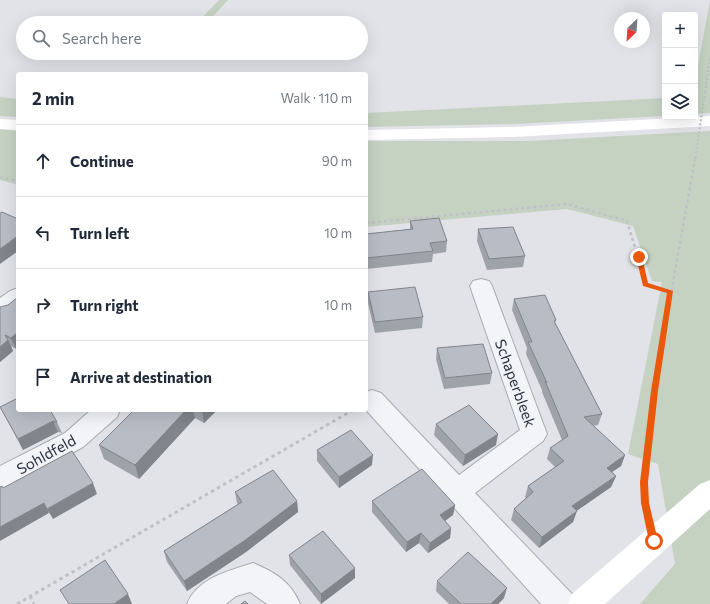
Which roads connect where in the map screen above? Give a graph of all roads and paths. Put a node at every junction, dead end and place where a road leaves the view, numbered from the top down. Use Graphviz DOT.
graph roads {
  1 [pos="710,58"];
  2 [pos="710,121"];
  3 [pos="0,124"];
  4 [pos="16,125"];
  5 [pos="368,135"];
  6 [pos="0,177"];
  7 [pos="16,181"];
  8 [pos="368,223"];
  9 [pos="481,286"];
  10 [pos="670,291"];
  11 [pos="16,298"];
  12 [pos="0,310"];
  13 [pos="368,410"];
  14 [pos="106,412"];
  15 [pos="351,412"];
  16 [pos="0,479"];
  17 [pos="456,492"];
  18 [pos="710,492"];
  19 [pos="654,541"];
  20 [pos="30,596"];
  21 [pos="17,604"];
  22 [pos="34,604"];
  23 [pos="202,604"];
  24 [pos="285,604"];
  25 [pos="561,604"];
  26 [pos="583,604"];
  1 -- 10 [label="path, bridge"];
  2 -- 5 [label="main road"];
  3 -- 4 [label="main road"];
  6 -- 7 [label="path"];
  8 -- 10 [label="path"];
  9 -- 17 [label="street, Schaperbleek"];
  10 -- 19 [label="path"];
  11 -- 12 [label="street"];
  13 -- 17 [label="street"];
  14 -- 16 [label="street, Sohldfeld"];
  15 -- 20 [label="path"];
  17 -- 25 [label="street"];
  18 -- 19 [label="main road"];
  19 -- 26 [label="main road"];
  20 -- 21 [label="path"];
  20 -- 22 [label="path"];
  23 -- 24 [label="street"];
}
